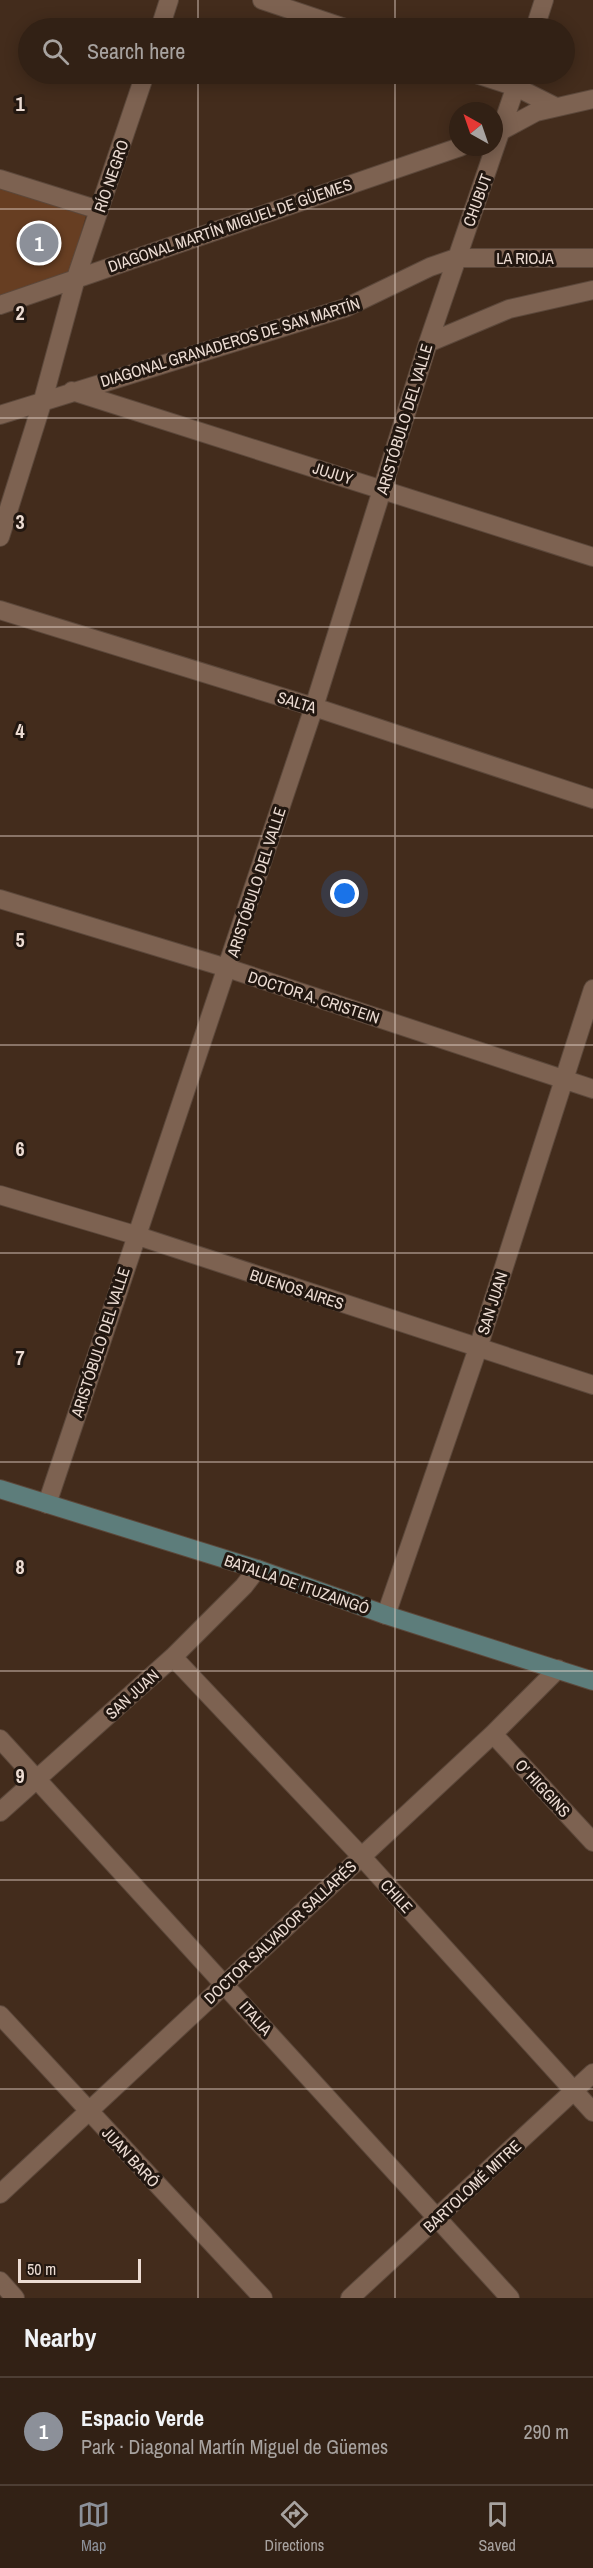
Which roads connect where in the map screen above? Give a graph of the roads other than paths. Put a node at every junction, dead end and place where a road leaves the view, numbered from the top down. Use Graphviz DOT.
graph roads {
  1 [pos="169,0"];
  2 [pos="262,0"];
  3 [pos="544,0"];
  4 [pos="163,18"];
  5 [pos="315,18"];
  6 [pos="538,18"];
  7 [pos="142,84"];
  8 [pos="516,84"];
  9 [pos="524,84"];
  10 [pos="593,99"];
  11 [pos="556,106"];
  12 [pos="503,118"];
  13 [pos="503,130"];
  14 [pos="449,151"];
  15 [pos="489,156"];
  16 [pos="0,179"];
  17 [pos="99,210"];
  18 [pos="456,258"];
  19 [pos="593,258"];
  20 [pos="76,278"];
  21 [pos="593,290"];
  22 [pos="0,305"];
  23 [pos="428,343"];
  24 [pos="72,391"];
  25 [pos="43,400"];
  26 [pos="0,415"];
  27 [pos="383,488"];
  28 [pos="0,537"];
  29 [pos="593,557"];
  30 [pos="0,610"];
  31 [pos="314,707"];
  32 [pos="593,799"];
  33 [pos="0,899"];
  34 [pos="227,968"];
  35 [pos="593,989"];
  36 [pos="563,1079"];
  37 [pos="593,1089"];
  38 [pos="0,1195"];
  39 [pos="135,1235"];
  40 [pos="478,1348"];
  41 [pos="593,1385"];
  42 [pos="0,1489"];
  43 [pos="47,1504"];
  44 [pos="257,1569"];
  45 [pos="386,1615"];
  46 [pos="173,1657"];
  47 [pos="558,1669"];
  48 [pos="593,1681"];
  49 [pos="493,1734"];
  50 [pos="0,1739"];
  51 [pos="36,1779"];
  52 [pos="0,1812"];
  53 [pos="593,1842"];
  54 [pos="361,1856"];
  55 [pos="225,1983"];
  56 [pos="0,2015"];
  57 [pos="593,2073"];
  58 [pos="574,2091"];
  59 [pos="89,2111"];
  60 [pos="593,2112"];
  61 [pos="0,2194"];
  62 [pos="437,2220"];
  63 [pos="0,2281"];
  64 [pos="15,2298"];
  65 [pos="263,2298"];
  66 [pos="350,2298"];
  67 [pos="510,2298"];
  1 -- 4 [label="street"];
  2 -- 5 [label="street"];
  3 -- 6 [label="street"];
  7 -- 17 [label="street, RÍO NEGRO"];
  8 -- 12 [label="street, CHUBUT"];
  9 -- 11 [label="street"];
  10 -- 11 [label="street"];
  11 -- 13 [label="street"];
  14 -- 20 [label="street, DIAGONAL MARTÍN MIGUEL DE GÜEMES"];
  15 -- 18 [label="street, CHUBUT"];
  16 -- 17 [label="street"];
  17 -- 20 [label="street, RÍO NEGRO"];
  18 -- 19 [label="street, LA RIOJA"];
  18 -- 23 [label="street, ARISTÓBULO DEL VALLE"];
  18 -- 24 [label="street, DIAGONAL GRANADEROS DE SAN MARTÍN"];
  20 -- 22 [label="street, DIAGONAL MARTÍN MIGUEL DE GÜEMES"];
  20 -- 25 [label="street, RÍO NEGRO"];
  21 -- 23 [label="street"];
  23 -- 27 [label="street, ARISTÓBULO DEL VALLE"];
  24 -- 25 [label="street, DIAGONAL GRANADEROS DE SAN MARTÍN"];
  24 -- 27 [label="street, JUJUY"];
  25 -- 26 [label="street, DIAGONAL GRANADEROS DE SAN MARTÍN"];
  25 -- 28 [label="street, RÍO NEGRO"];
  27 -- 29 [label="street, JUJUY"];
  27 -- 31 [label="street, ARISTÓBULO DEL VALLE"];
  30 -- 31 [label="street, SALTA"];
  31 -- 32 [label="street, SALTA"];
  31 -- 34 [label="street, ARISTÓBULO DEL VALLE"];
  33 -- 34 [label="street, DOCTOR A. CRISTEIN"];
  34 -- 36 [label="street, DOCTOR A. CRISTEIN"];
  34 -- 39 [label="street, ARISTÓBULO DEL VALLE"];
  35 -- 36 [label="street, SAN JUAN"];
  36 -- 37 [label="street, DOCTOR A. CRISTEIN"];
  36 -- 40 [label="street, SAN JUAN"];
  38 -- 39 [label="street, BUENOS AIRES"];
  39 -- 40 [label="street, BUENOS AIRES"];
  39 -- 43 [label="street, ARISTÓBULO DEL VALLE"];
  40 -- 41 [label="street, BUENOS AIRES"];
  40 -- 45 [label="street, SAN JUAN"];
  42 -- 43 [label="main road, BATALLA DE ITUZAINGÓ"];
  43 -- 44 [label="main road, BATALLA DE ITUZAINGÓ"];
  44 -- 45 [label="main road, BATALLA DE ITUZAINGÓ"];
  44 -- 46 [label="street, SAN JUAN"];
  45 -- 47 [label="main road, BATALLA DE ITUZAINGÓ"];
  46 -- 51 [label="street, SAN JUAN"];
  46 -- 54 [label="street, CHILE"];
  47 -- 48 [label="main road, BATALLA DE ITUZAINGÓ"];
  47 -- 49 [label="street, DOCTOR SALVADOR SALLARÉS"];
  49 -- 53 [label="street, O' HIGGINS"];
  49 -- 54 [label="street, DOCTOR SALVADOR SALLARÉS"];
  50 -- 51 [label="street, ITALIA"];
  51 -- 52 [label="street, SAN JUAN"];
  51 -- 55 [label="street, ITALIA"];
  54 -- 55 [label="street, DOCTOR SALVADOR SALLARÉS"];
  54 -- 58 [label="street, CHILE"];
  55 -- 59 [label="street, DOCTOR SALVADOR SALLARÉS"];
  55 -- 62 [label="street, ITALIA"];
  56 -- 59 [label="street, JUAN BARÓ"];
  57 -- 58 [label="street, BARTOLOMÉ MITRE"];
  58 -- 60 [label="street, CHILE"];
  58 -- 62 [label="street, BARTOLOMÉ MITRE"];
  59 -- 61 [label="street, DOCTOR SALVADOR SALLARÉS"];
  59 -- 65 [label="street, JUAN BARÓ"];
  62 -- 66 [label="street, BARTOLOMÉ MITRE"];
  62 -- 67 [label="street, ITALIA"];
  63 -- 64 [label="street"];
}
